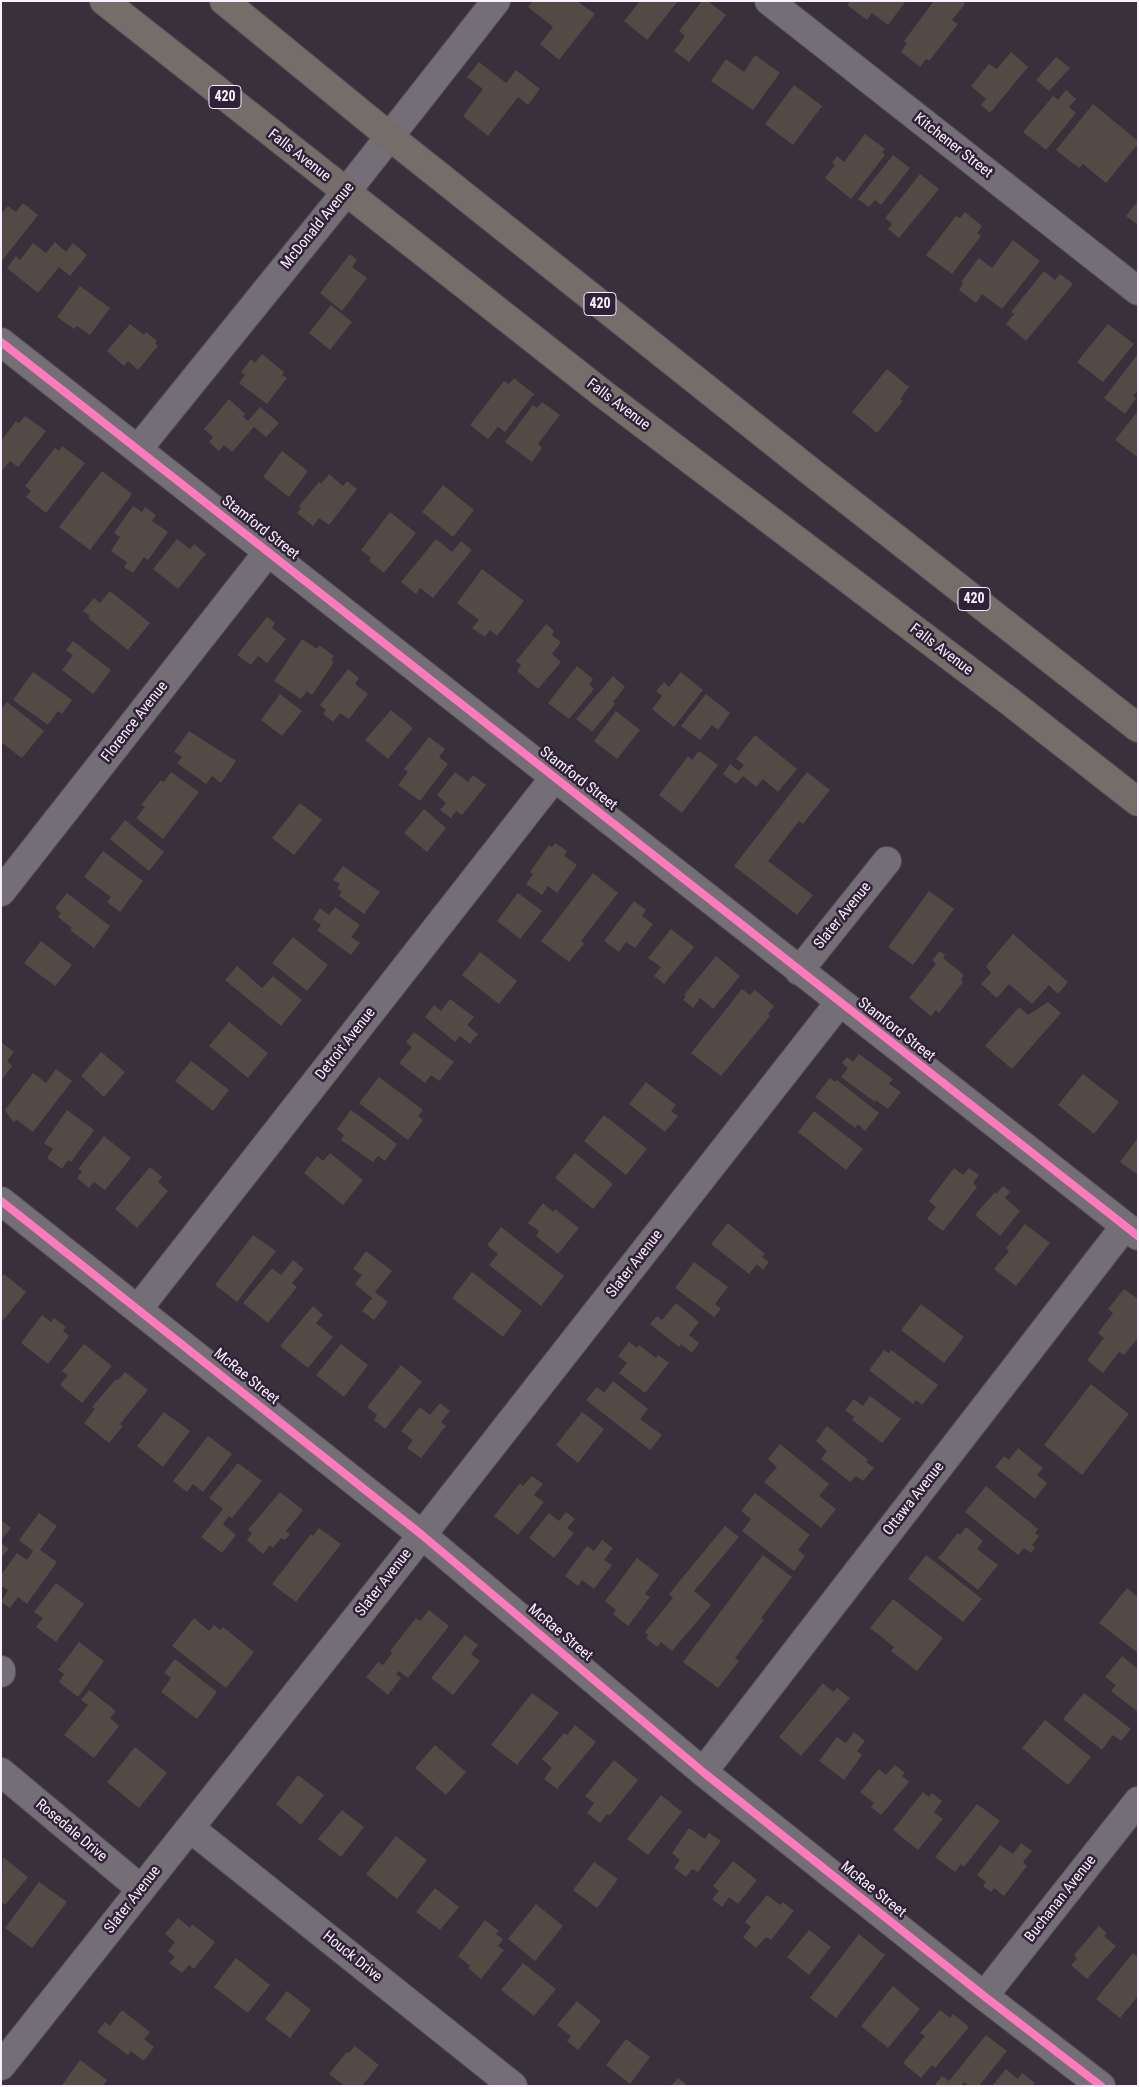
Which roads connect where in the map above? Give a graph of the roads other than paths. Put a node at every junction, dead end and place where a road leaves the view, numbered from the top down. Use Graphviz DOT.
graph roads {
  1 [pos="104,1"];
  2 [pos="224,1"];
  3 [pos="496,1"];
  4 [pos="769,1"];
  5 [pos="390,136"];
  6 [pos="346,192"];
  7 [pos="1138,291"];
  8 [pos="1,342"];
  9 [pos="138,449"];
  10 [pos="268,552"];
  11 [pos="947,654"];
  12 [pos="1138,728"];
  13 [pos="554,778"];
  14 [pos="1138,780"];
  15 [pos="1138,802"];
  16 [pos="887,861"];
  17 [pos="1,892"];
  18 [pos="799,971"];
  19 [pos="839,1003"];
  20 [pos="1,1201"];
  21 [pos="1131,1231"];
  22 [pos="138,1309"];
  23 [pos="422,1535"];
  24 [pos="1,1772"];
  25 [pos="703,1772"];
  26 [pos="1138,1802"];
  27 [pos="190,1828"];
  28 [pos="141,1889"];
  29 [pos="984,1996"];
  30 [pos="1,2066"];
  31 [pos="513,2086"];
  32 [pos="1102,2086"];
  1 -- 6 [label="highway, Falls Avenue / 420"];
  2 -- 5 [label="highway, 420"];
  3 -- 5 [label="street, McDonald Avenue"];
  4 -- 7 [label="street, Kitchener Street"];
  5 -- 6 [label="street, McDonald Avenue"];
  5 -- 12 [label="highway, 420"];
  6 -- 9 [label="street, McDonald Avenue"];
  6 -- 11 [label="highway, Falls Avenue / 420"];
  8 -- 9 [label="street, Stamford Street"];
  9 -- 10 [label="street, Stamford Street"];
  10 -- 13 [label="street, Stamford Street"];
  10 -- 17 [label="street, Florence Avenue"];
  11 -- 14 [label="highway"];
  11 -- 15 [label="highway, Falls Avenue / 420"];
  13 -- 18 [label="street, Stamford Street"];
  13 -- 22 [label="street, Detroit Avenue"];
  16 -- 18 [label="street, Slater Avenue"];
  18 -- 19 [label="street, Stamford Street"];
  19 -- 21 [label="street, Stamford Street"];
  19 -- 23 [label="street, Slater Avenue"];
  20 -- 22 [label="street, McRae Street"];
  21 -- 25 [label="street, Ottawa Avenue"];
  22 -- 23 [label="street, McRae Street"];
  23 -- 25 [label="street, McRae Street"];
  23 -- 27 [label="street, Slater Avenue"];
  24 -- 28 [label="street, Rosedale Drive"];
  25 -- 29 [label="street, McRae Street"];
  26 -- 29 [label="street, Buchanan Avenue"];
  27 -- 28 [label="street, Slater Avenue"];
  27 -- 31 [label="street, Houck Drive"];
  28 -- 30 [label="street, Slater Avenue"];
  29 -- 32 [label="street, McRae Street"];
}
